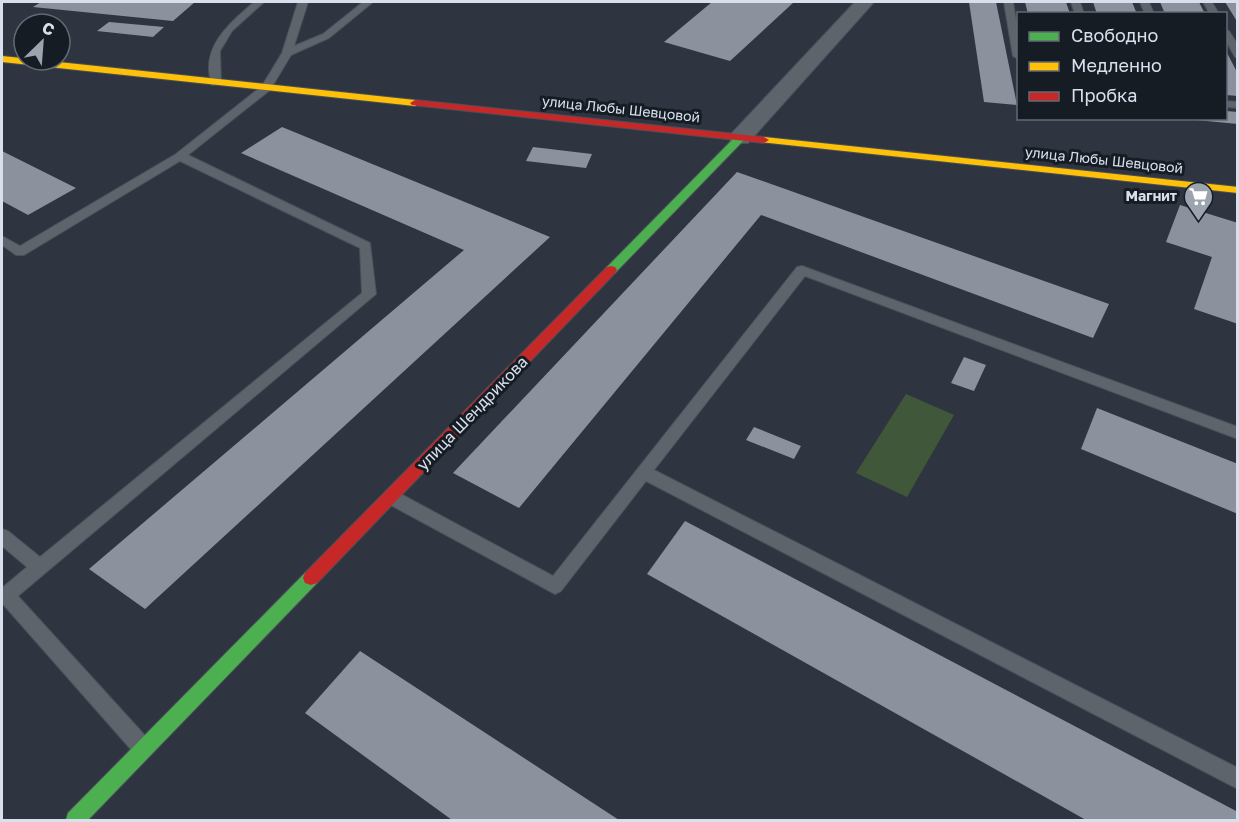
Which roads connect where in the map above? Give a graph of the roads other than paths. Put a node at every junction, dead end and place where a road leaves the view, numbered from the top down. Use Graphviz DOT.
graph roads {
  1 [pos="259,2"];
  2 [pos="303,2"];
  3 [pos="368,2"];
  4 [pos="865,2"];
  5 [pos="1008,2"];
  6 [pos="1227,35"];
  7 [pos="1017,51"];
  8 [pos="287,53"];
  9 [pos="1238,55"];
  10 [pos="2,59"];
  11 [pos="216,83"];
  12 [pos="266,88"];
  13 [pos="740,138"];
  14 [pos="180,156"];
  15 [pos="1238,190"];
  16 [pos="2,240"];
  17 [pos="1238,433"];
  18 [pos="644,471"];
  19 [pos="391,497"];
  20 [pos="2,536"];
  21 [pos="40,567"];
  22 [pos="144,750"];
  23 [pos="1238,779"];
  24 [pos="75,820"];
  1 -- 11 [label="lane"];
  2 -- 8 [label="lane"];
  3 -- 8 [label="lane"];
  4 -- 13 [label="street, улица Шендрикова"];
  5 -- 7 [label="lane"];
  6 -- 9 [label="lane"];
  8 -- 12 [label="lane"];
  10 -- 11 [label="street, улица Любы Шевцовой"];
  11 -- 12 [label="street, улица Любы Шевцовой"];
  12 -- 13 [label="street, улица Любы Шевцовой"];
  12 -- 14 [label="lane"];
  13 -- 15 [label="street, улица Любы Шевцовой"];
  13 -- 19 [label="street, улица Шендрикова"];
  14 -- 16 [label="lane"];
  14 -- 21 [label="lane"];
  17 -- 18 [label="lane"];
  18 -- 19 [label="lane"];
  18 -- 23 [label="lane"];
  19 -- 22 [label="street, улица Шендрикова"];
  20 -- 21 [label="lane"];
  21 -- 22 [label="lane"];
  22 -- 24 [label="street, улица Шендрикова"];
}
